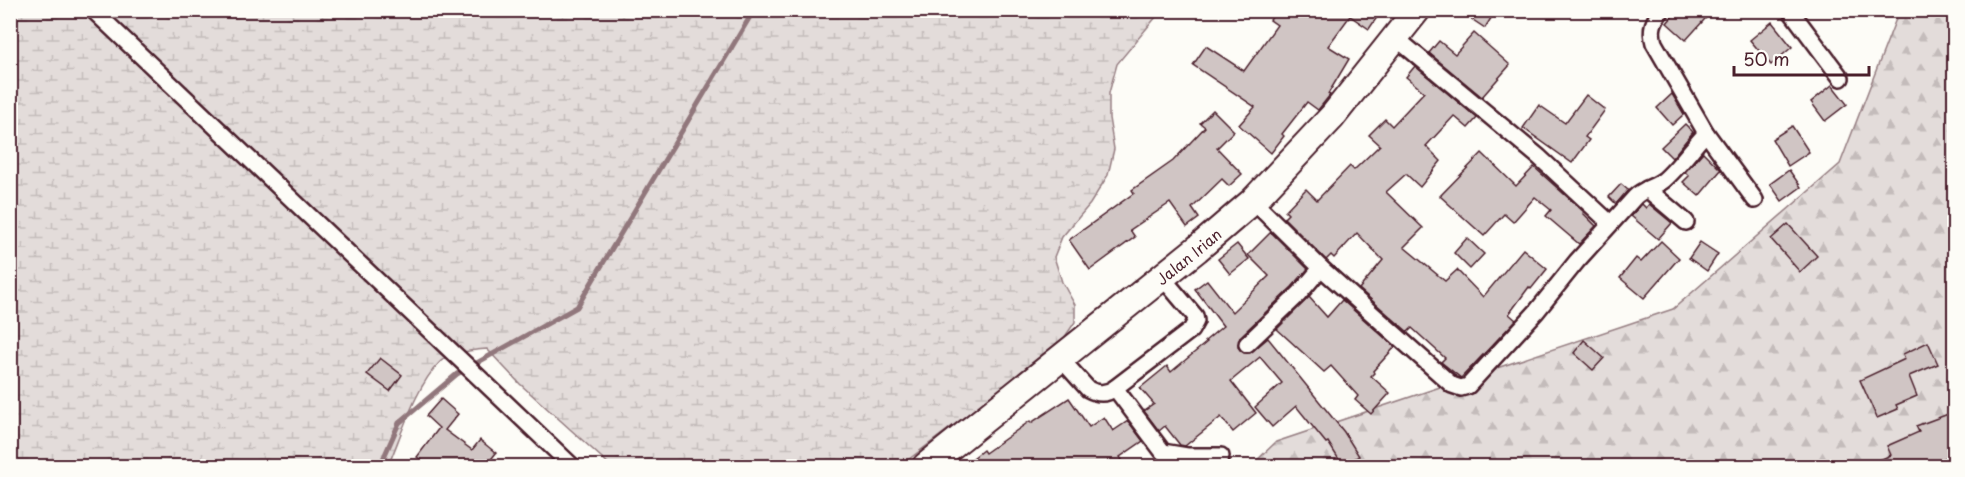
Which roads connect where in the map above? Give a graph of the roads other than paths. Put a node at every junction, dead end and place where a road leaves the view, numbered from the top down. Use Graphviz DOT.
graph roads {
  1 [pos="93,10"];
  2 [pos="1417,10"];
  3 [pos="1662,10"];
  4 [pos="1790,10"];
  5 [pos="1396,38"];
  6 [pos="1841,78"];
  7 [pos="1706,133"];
  8 [pos="1647,189"];
  9 [pos="1755,200"];
  10 [pos="1253,201"];
  11 [pos="1686,222"];
  12 [pos="1610,223"];
  13 [pos="1322,268"];
  14 [pos="1162,277"];
  15 [pos="1247,344"];
  16 [pos="1061,358"];
  17 [pos="1115,388"];
  18 [pos="1221,456"];
  19 [pos="572,466"];
  20 [pos="926,466"];
  1 -- 19 [label="street"];
  2 -- 5 [label="main road, Jalan Irian"];
  3 -- 7 [label="street"];
  4 -- 6 [label="street"];
  5 -- 10 [label="main road, Jalan Irian"];
  5 -- 12 [label="street"];
  7 -- 8 [label="street"];
  7 -- 9 [label="street"];
  8 -- 11 [label="street"];
  8 -- 12 [label="street"];
  10 -- 13 [label="street"];
  10 -- 14 [label="main road, Jalan Irian"];
  12 -- 13 [label="street"];
  13 -- 15 [label="street"];
  14 -- 16 [label="main road, Jalan Irian"];
  14 -- 17 [label="street"];
  16 -- 17 [label="street"];
  16 -- 20 [label="main road, Jalan Irian"];
  17 -- 18 [label="street"];
}
